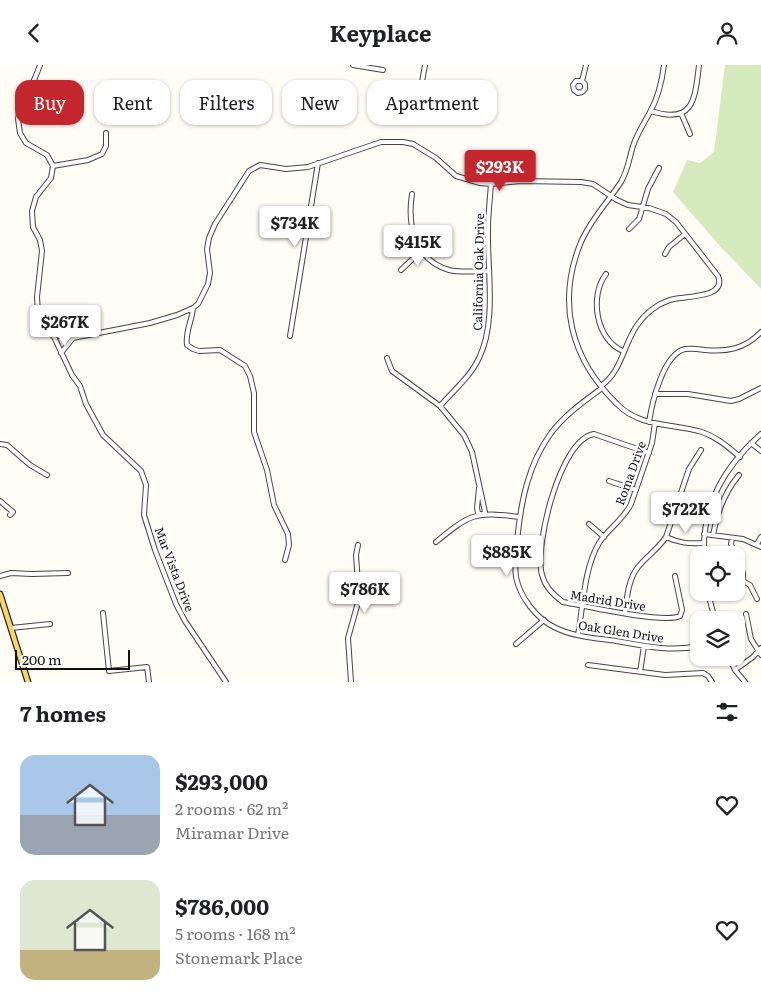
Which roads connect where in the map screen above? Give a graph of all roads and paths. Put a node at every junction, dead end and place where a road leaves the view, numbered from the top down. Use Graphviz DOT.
graph roads {
  1 [pos="40,65"];
  2 [pos="353,65"];
  3 [pos="425,65"];
  4 [pos="586,65"];
  5 [pos="664,65"];
  6 [pos="699,65"];
  7 [pos="383,70"];
  8 [pos="422,80"];
  9 [pos="582,81"];
  10 [pos="651,111"];
  11 [pos="681,113"];
  12 [pos="106,133"];
  13 [pos="690,134"];
  14 [pos="318,163"];
  15 [pos="53,166"];
  16 [pos="659,168"];
  17 [pos="491,184"];
  18 [pos="412,194"];
  19 [pos="611,195"];
  20 [pos="641,207"];
  21 [pos="629,229"];
  22 [pos="685,234"];
  23 [pos="422,250"];
  24 [pos="665,254"];
  25 [pos="401,270"];
  26 [pos="488,271"];
  27 [pos="606,274"];
  28 [pos="193,308"];
  29 [pos="761,332"];
  30 [pos="52,334"];
  31 [pos="79,336"];
  32 [pos="290,336"];
  33 [pos="623,351"];
  34 [pos="61,353"];
  35 [pos="387,358"];
  36 [pos="602,387"];
  37 [pos="761,389"];
  38 [pos="655,393"];
  39 [pos="440,405"];
  40 [pos="650,422"];
  41 [pos="655,423"];
  42 [pos="761,435"];
  43 [pos="751,443"];
  44 [pos="0,444"];
  45 [pos="701,449"];
  46 [pos="761,451"];
  47 [pos="649,453"];
  48 [pos="740,457"];
  49 [pos="47,475"];
  50 [pos="739,475"];
  51 [pos="609,481"];
  52 [pos="479,488"];
  53 [pos="636,490"];
  54 [pos="0,501"];
  55 [pos="480,514"];
  56 [pos="10,515"];
  57 [pos="519,517"];
  58 [pos="589,524"];
  59 [pos="704,534"];
  60 [pos="713,535"];
  61 [pos="604,537"];
  62 [pos="666,537"];
  63 [pos="761,537"];
  64 [pos="732,538"];
  65 [pos="436,542"];
  66 [pos="703,543"];
  67 [pos="358,545"];
  68 [pos="759,545"];
  69 [pos="703,546"];
  70 [pos="732,546"];
  71 [pos="285,560"];
  72 [pos="68,573"];
  73 [pos="0,576"];
  74 [pos="675,576"];
  75 [pos="745,582"];
  76 [pos="0,594"];
  77 [pos="757,599"];
  78 [pos="583,606"];
  79 [pos="103,613"];
  80 [pos="625,613"];
  81 [pos="746,614"];
  82 [pos="544,620"];
  83 [pos="50,624"];
  84 [pos="11,628"];
  85 [pos="578,635"];
  86 [pos="516,644"];
  87 [pos="644,646"];
  88 [pos="690,649"];
  89 [pos="760,652"];
  90 [pos="588,665"];
  91 [pos="734,666"];
  92 [pos="735,669"];
  93 [pos="640,672"];
  94 [pos="28,682"];
  95 [pos="149,682"];
  96 [pos="226,682"];
  97 [pos="351,682"];
  98 [pos="712,682"];
  99 [pos="746,682"];
  1 -- 15 [label="street"];
  2 -- 7 [label="street"];
  3 -- 8 [label="street"];
  4 -- 9 [label="street"];
  5 -- 10 [label="street"];
  6 -- 11 [label="street"];
  10 -- 11 [label="street"];
  10 -- 19 [label="street"];
  11 -- 13 [label="street"];
  12 -- 15 [label="street"];
  14 -- 17 [label="street"];
  14 -- 28 [label="street"];
  14 -- 32 [label="street"];
  15 -- 30 [label="street, Mar Vista Drive"];
  16 -- 20 [label="street"];
  17 -- 19 [label="street"];
  17 -- 26 [label="street, California Oak Drive"];
  18 -- 23 [label="street"];
  19 -- 20 [label="street"];
  19 -- 36 [label="street"];
  20 -- 21 [label="street"];
  20 -- 22 [label="street"];
  22 -- 24 [label="street"];
  22 -- 33 [label="street, Oak Glen Drive"];
  23 -- 25 [label="street"];
  23 -- 26 [label="street"];
  26 -- 39 [label="street, California Oak Drive"];
  27 -- 33 [label="street"];
  28 -- 31 [label="street"];
  28 -- 71 [label="street"];
  29 -- 38 [label="street"];
  30 -- 31 [label="street"];
  30 -- 34 [label="street, Mar Vista Drive"];
  31 -- 34 [label="street"];
  33 -- 36 [label="street, Oak Glen Drive"];
  34 -- 96 [label="street, Mar Vista Drive"];
  35 -- 39 [label="street"];
  36 -- 40 [label="street"];
  36 -- 57 [label="street, Oak Glen Drive"];
  37 -- 38 [label="street"];
  38 -- 40 [label="street"];
  39 -- 52 [label="street"];
  40 -- 41 [label="street"];
  41 -- 47 [label="street, Roma Drive"];
  41 -- 48 [label="street"];
  42 -- 43 [label="street"];
  43 -- 46 [label="street"];
  43 -- 48 [label="street"];
  44 -- 49 [label="street"];
  45 -- 62 [label="street"];
  47 -- 53 [label="street, Roma Drive"];
  47 -- 78 [label="street, Madrid Drive"];
  48 -- 59 [label="street"];
  50 -- 60 [label="street"];
  51 -- 53 [label="street"];
  52 -- 55 [label="street"];
  52 -- 55 [label="street"];
  53 -- 61 [label="street, Roma Drive"];
  54 -- 56 [label="street"];
  55 -- 57 [label="street"];
  55 -- 65 [label="street"];
  57 -- 82 [label="street, Oak Glen Drive"];
  58 -- 61 [label="street"];
  59 -- 60 [label="street"];
  59 -- 66 [label="street"];
  60 -- 64 [label="street"];
  61 -- 78 [label="street, Roma Drive"];
  62 -- 66 [label="street"];
  62 -- 80 [label="street"];
  63 -- 68 [label="street"];
  64 -- 68 [label="street"];
  64 -- 70 [label="street"];
  66 -- 69 [label="street"];
  67 -- 97 [label="street"];
  72 -- 73 [label="street"];
  74 -- 80 [label="street, Madrid Drive"];
  75 -- 77 [label="street"];
  76 -- 84 [label="main road"];
  78 -- 80 [label="street, Madrid Drive"];
  78 -- 85 [label="street, Roma Drive"];
  79 -- 95 [label="street"];
  81 -- 89 [label="street"];
  82 -- 85 [label="street, Oak Glen Drive"];
  82 -- 86 [label="street"];
  83 -- 84 [label="street"];
  84 -- 94 [label="main road"];
  85 -- 87 [label="street, Oak Glen Drive"];
  87 -- 88 [label="street, Oak Glen Drive"];
  87 -- 93 [label="street"];
  89 -- 92 [label="street"];
  90 -- 93 [label="street"];
  91 -- 92 [label="street"];
  92 -- 99 [label="street"];
  93 -- 98 [label="street"];
}
